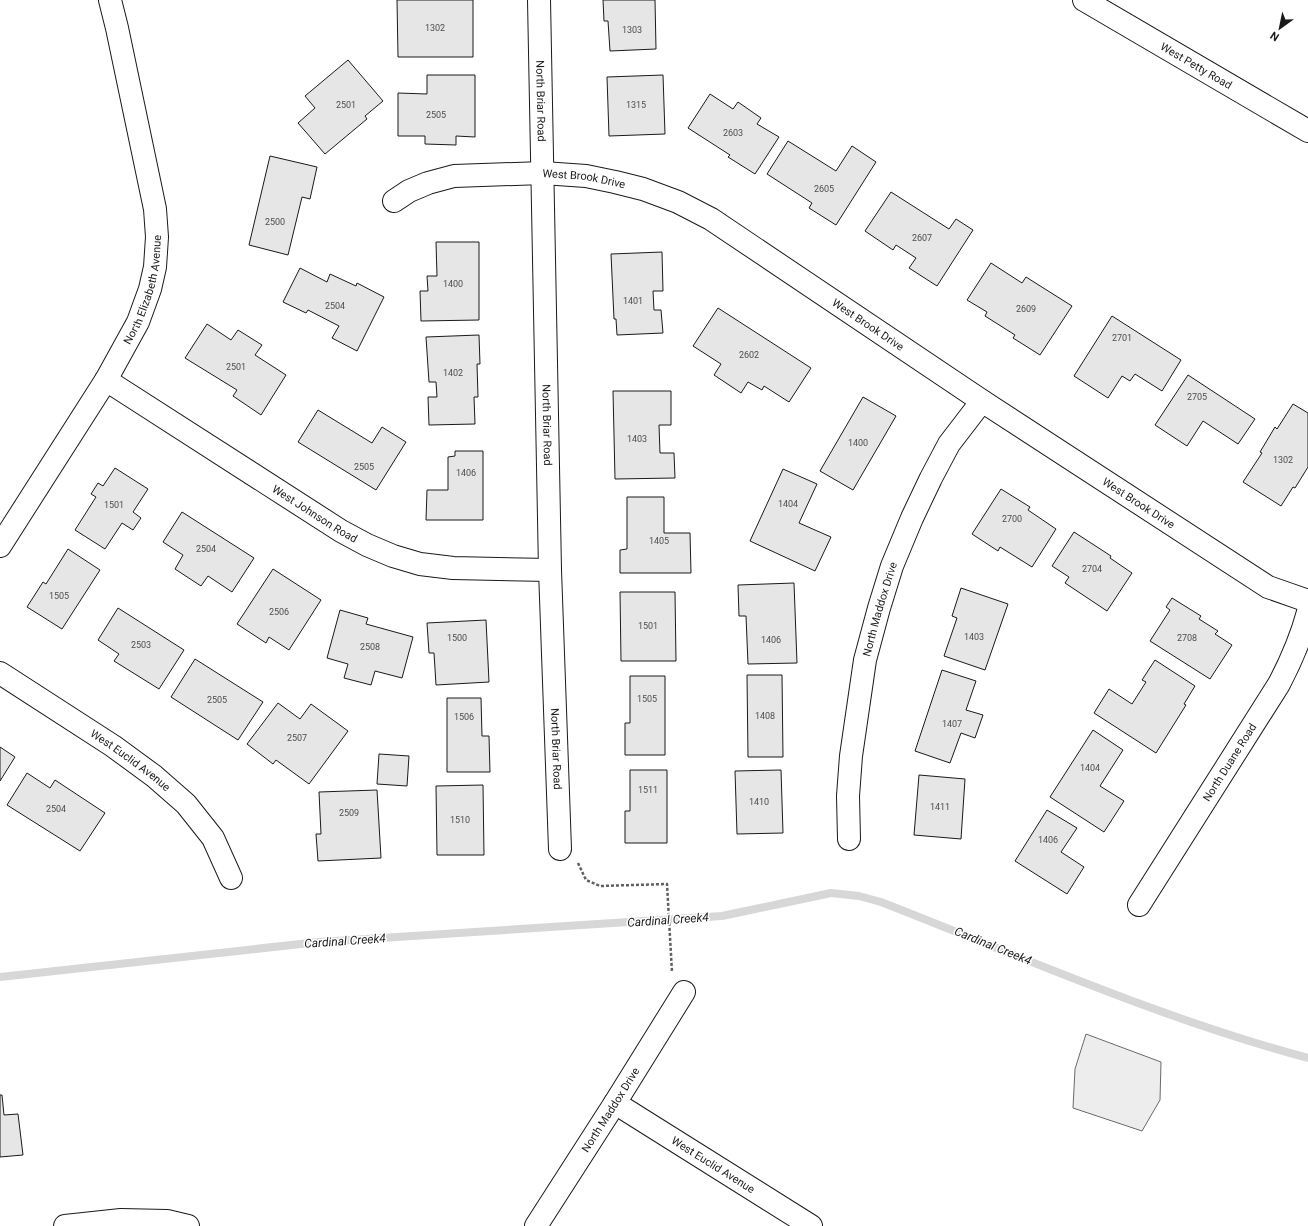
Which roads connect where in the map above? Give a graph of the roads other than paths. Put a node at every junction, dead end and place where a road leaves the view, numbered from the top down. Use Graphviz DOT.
graph roads {
  1 [pos="110,0"];
  2 [pos="539,0"];
  3 [pos="1084,0"];
  4 [pos="1308,131"];
  5 [pos="543,173"];
  6 [pos="394,201"];
  7 [pos="106,380"];
  8 [pos="982,401"];
  9 [pos="0,546"];
  10 [pos="550,570"];
  11 [pos="1308,601"];
  12 [pos="1308,612"];
  13 [pos="0,673"];
  14 [pos="849,839"];
  15 [pos="560,849"];
  16 [pos="231,878"];
  17 [pos="1139,906"];
  18 [pos="684,992"];
  19 [pos="615,1103"];
  20 [pos="65,1226"];
  21 [pos="188,1226"];
  22 [pos="536,1226"];
  23 [pos="811,1226"];
  1 -- 7 [label="street, North Elizabeth Avenue"];
  2 -- 5 [label="street, North Briar Road"];
  3 -- 4 [label="street, West Petty Road"];
  5 -- 6 [label="street, West Brook Drive"];
  5 -- 8 [label="street, West Brook Drive"];
  5 -- 10 [label="street, North Briar Road"];
  7 -- 9 [label="street, North Elizabeth Avenue"];
  7 -- 10 [label="street, West Johnson Road"];
  8 -- 11 [label="street, West Brook Drive"];
  8 -- 14 [label="street, North Maddox Drive"];
  10 -- 15 [label="street, North Briar Road"];
  12 -- 17 [label="street, North Duane Road"];
  13 -- 16 [label="street, West Euclid Avenue"];
  18 -- 19 [label="street, North Maddox Drive"];
  19 -- 22 [label="street, North Maddox Drive"];
  19 -- 23 [label="street, West Euclid Avenue"];
  20 -- 21 [label="street"];
}
